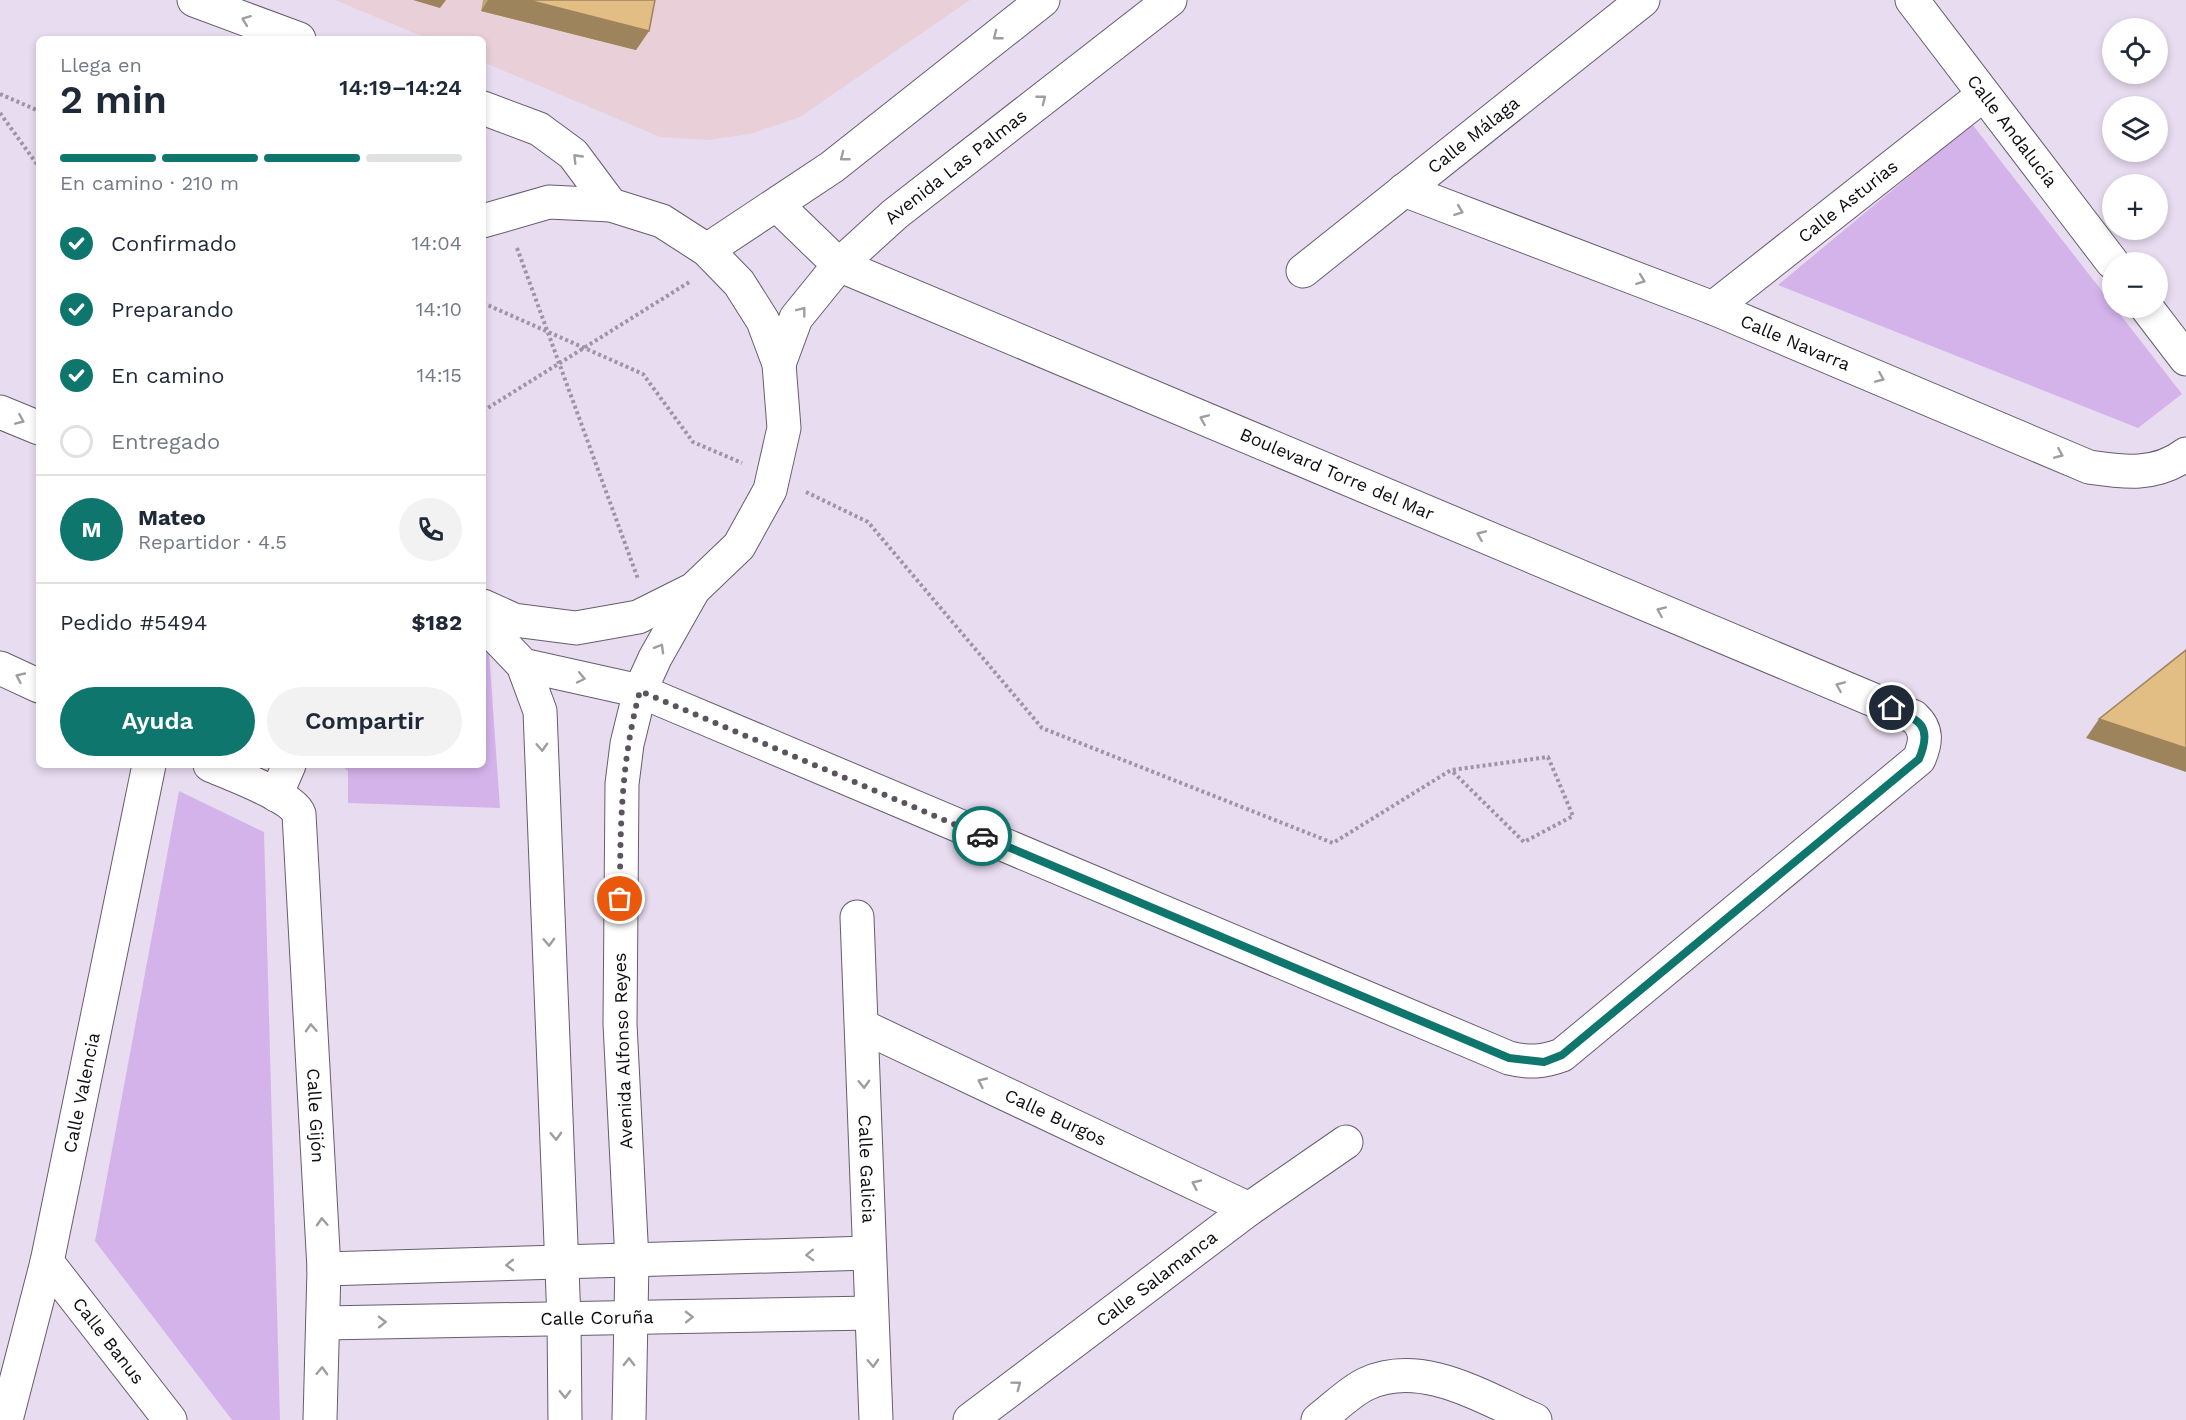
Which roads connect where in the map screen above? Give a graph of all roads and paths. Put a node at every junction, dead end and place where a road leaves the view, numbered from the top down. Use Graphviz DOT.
graph roads {
  1 [pos="194,0"];
  2 [pos="1043,0"];
  3 [pos="1170,0"];
  4 [pos="1643,0"];
  5 [pos="1912,0"];
  6 [pos="290,36"];
  7 [pos="0,94"];
  8 [pos="1983,95"];
  9 [pos="486,109"];
  10 [pos="36,110"];
  11 [pos="0,113"];
  12 [pos="36,163"];
  13 [pos="1404,190"];
  14 [pos="611,205"];
  15 [pos="777,205"];
  16 [pos="494,217"];
  17 [pos="2104,252"];
  18 [pos="713,256"];
  19 [pos="839,265"];
  20 [pos="1303,271"];
  21 [pos="486,304"];
  22 [pos="1713,308"];
  23 [pos="2155,318"];
  24 [pos="548,331"];
  25 [pos="585,348"];
  26 [pos="2186,359"];
  27 [pos="560,364"];
  28 [pos="778,364"];
  29 [pos="486,409"];
  30 [pos="0,412"];
  31 [pos="36,427"];
  32 [pos="2186,454"];
  33 [pos="774,476"];
  34 [pos="694,589"];
  35 [pos="486,607"];
  36 [pos="649,611"];
  37 [pos="486,626"];
  38 [pos="524,666"];
  39 [pos="0,668"];
  40 [pos="36,685"];
  41 [pos="640,691"];
  42 [pos="148,768"];
  43 [pos="216,768"];
  44 [pos="289,768"];
  45 [pos="1451,770"];
  46 [pos="287,803"];
  47 [pos="857,917"];
  48 [pos="862,1026"];
  49 [pos="1346,1142"];
  50 [pos="1249,1209"];
  51 [pos="869,1253"];
  52 [pos="632,1261"];
  53 [pos="47,1262"];
  54 [pos="561,1263"];
  55 [pos="324,1269"];
  56 [pos="871,1313"];
  57 [pos="630,1319"];
  58 [pos="564,1320"];
  59 [pos="324,1323"];
  60 [pos="6,1420"];
  61 [pos="170,1420"];
  62 [pos="320,1420"];
  63 [pos="565,1420"];
  64 [pos="628,1420"];
  65 [pos="876,1420"];
  66 [pos="970,1420"];
  67 [pos="1318,1420"];
  68 [pos="1535,1420"];
  6 -- 1 [label="street, one-way"];
  2 -- 15 [label="street, one-way"];
  19 -- 3 [label="street, Avenida Las Palmas, one-way"];
  4 -- 13 [label="street, Calle Málaga"];
  5 -- 8 [label="street, Calle Andalucía"];
  7 -- 10 [label="path"];
  8 -- 17 [label="street, Calle Andalucía"];
  8 -- 22 [label="street, Calle Asturias"];
  14 -- 9 [label="street, one-way"];
  11 -- 12 [label="path"];
  13 -- 20 [label="street, Calle Málaga"];
  13 -- 22 [label="street, Calle Navarra, one-way"];
  14 -- 16 [label="street"];
  14 -- 18 [label="street"];
  15 -- 18 [label="street"];
  15 -- 19 [label="street, Boulevard Torre del Mar"];
  16 -- 24 [label="path"];
  18 -- 25 [label="path"];
  18 -- 28 [label="street"];
  28 -- 19 [label="street, Avenida Las Palmas, one-way"];
  41 -- 19 [label="street, Boulevard Torre del Mar, one-way"];
  21 -- 24 [label="path"];
  22 -- 32 [label="street, Calle Navarra, one-way"];
  23 -- 26 [label="street"];
  24 -- 25 [label="path"];
  24 -- 27 [label="path"];
  25 -- 27 [label="path"];
  25 -- 33 [label="path"];
  27 -- 29 [label="path"];
  27 -- 36 [label="path"];
  28 -- 33 [label="street"];
  30 -- 31 [label="street, one-way"];
  33 -- 34 [label="street"];
  33 -- 45 [label="path"];
  34 -- 36 [label="street"];
  41 -- 34 [label="street, Avenida Alfonso Reyes, one-way"];
  35 -- 36 [label="street"];
  37 -- 38 [label="street"];
  38 -- 41 [label="street, one-way"];
  38 -- 54 [label="street, one-way"];
  40 -- 39 [label="street, one-way"];
  41 -- 52 [label="street, Avenida Alfonso Reyes"];
  42 -- 53 [label="street, Calle Valencia"];
  43 -- 46 [label="street"];
  44 -- 46 [label="street"];
  45 -- 45 [label="path"];
  55 -- 46 [label="street, Calle Gijón, one-way"];
  47 -- 48 [label="street, Calle Galicia"];
  50 -- 48 [label="street, Calle Burgos, one-way"];
  48 -- 51 [label="street, Calle Galicia, one-way"];
  49 -- 50 [label="street, Calle Salamanca"];
  66 -- 50 [label="street, Calle Salamanca, one-way"];
  51 -- 52 [label="street, one-way"];
  51 -- 56 [label="street, Calle Galicia"];
  52 -- 54 [label="street"];
  52 -- 57 [label="street, Avenida Alfonso Reyes"];
  53 -- 60 [label="street, Calle Valencia"];
  53 -- 61 [label="street, Calle Banus"];
  54 -- 55 [label="street, one-way"];
  54 -- 58 [label="street"];
  55 -- 59 [label="street, Calle Gijón"];
  57 -- 56 [label="street, Calle Coruña, one-way"];
  56 -- 65 [label="street, Calle Galicia, one-way"];
  57 -- 58 [label="street, Calle Coruña"];
  64 -- 57 [label="street, Avenida Alfonso Reyes, one-way"];
  59 -- 58 [label="street, Calle Coruña, one-way"];
  58 -- 63 [label="street, one-way"];
  62 -- 59 [label="street, Calle Gijón, one-way"];
  67 -- 68 [label="street"];
}
